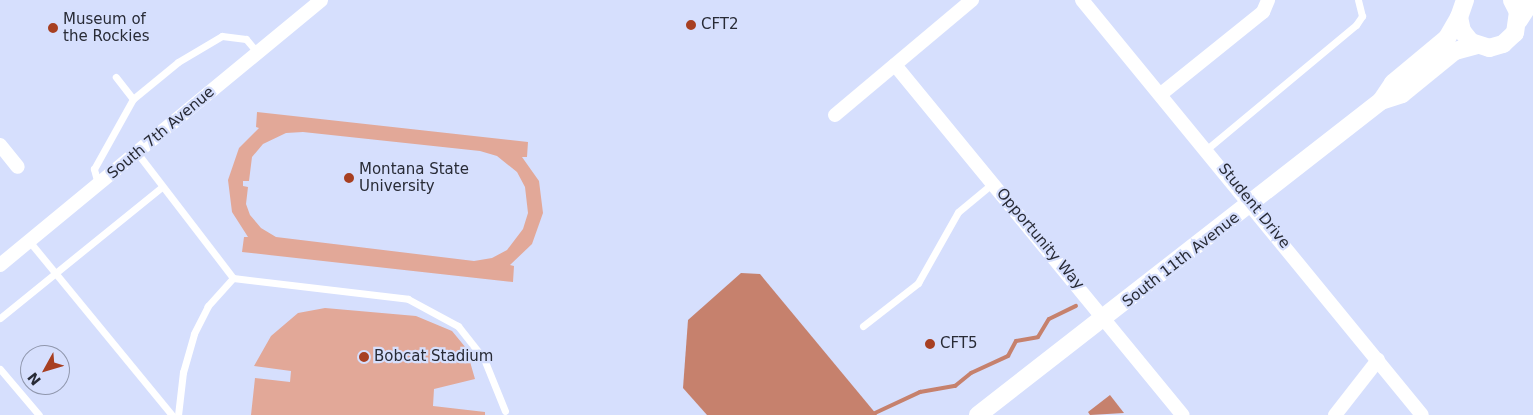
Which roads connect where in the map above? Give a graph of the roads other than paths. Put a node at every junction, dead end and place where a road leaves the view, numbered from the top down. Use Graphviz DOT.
graph roads {
  1 [pos="321,0"];
  2 [pos="972,0"];
  3 [pos="1082,0"];
  4 [pos="1268,0"];
  5 [pos="1358,0"];
  6 [pos="1512,0"];
  7 [pos="1532,0"];
  8 [pos="1460,7"];
  9 [pos="1518,20"];
  10 [pos="1477,45"];
  11 [pos="257,52"];
  12 [pos="895,65"];
  13 [pos="116,77"];
  14 [pos="1161,94"];
  15 [pos="133,99"];
  16 [pos="1381,101"];
  17 [pos="835,115"];
  18 [pos="0,145"];
  19 [pos="1206,149"];
  20 [pos="138,154"];
  21 [pos="18,167"];
  22 [pos="98,184"];
  23 [pos="993,184"];
  24 [pos="162,187"];
  25 [pos="1252,204"];
  26 [pos="30,241"];
  27 [pos="0,265"];
  28 [pos="56,273"];
  29 [pos="233,278"];
  30 [pos="0,318"];
  31 [pos="1105,319"];
  32 [pos="863,326"];
  33 [pos="1378,360"];
  34 [pos="0,369"];
  35 [pos="505,412"];
  36 [pos="38,415"];
  37 [pos="172,415"];
  38 [pos="178,415"];
  39 [pos="978,415"];
  40 [pos="1183,415"];
  41 [pos="1335,415"];
  42 [pos="1422,415"];
  1 -- 11 [label="street, South 7th Avenue"];
  2 -- 12 [label="street"];
  3 -- 14 [label="street, Student Drive"];
  4 -- 14 [label="street"];
  5 -- 19 [label="lane"];
  6 -- 9 [label="street"];
  7 -- 9 [label="street"];
  8 -- 10 [label="street"];
  8 -- 16 [label="street, South 11th Avenue"];
  9 -- 10 [label="street, South 11th Avenue"];
  10 -- 16 [label="street, South 11th Avenue"];
  11 -- 15 [label="lane"];
  11 -- 20 [label="street, South 7th Avenue"];
  12 -- 17 [label="street"];
  12 -- 23 [label="street, Opportunity Way"];
  13 -- 15 [label="lane"];
  14 -- 19 [label="street, Student Drive"];
  15 -- 22 [label="lane"];
  16 -- 25 [label="street, South 11th Avenue"];
  18 -- 21 [label="street"];
  19 -- 25 [label="street, Student Drive"];
  20 -- 22 [label="street, South 7th Avenue"];
  20 -- 24 [label="lane"];
  22 -- 26 [label="street, South 7th Avenue"];
  23 -- 31 [label="street, Opportunity Way"];
  23 -- 32 [label="lane"];
  24 -- 28 [label="lane"];
  24 -- 29 [label="lane"];
  25 -- 31 [label="street, South 11th Avenue"];
  25 -- 33 [label="street, Student Drive"];
  26 -- 27 [label="street, South 7th Avenue"];
  26 -- 28 [label="lane"];
  28 -- 30 [label="lane"];
  28 -- 37 [label="lane"];
  29 -- 35 [label="lane"];
  29 -- 38 [label="lane"];
  31 -- 39 [label="street, South 11th Avenue"];
  31 -- 40 [label="street, Opportunity Way"];
  33 -- 41 [label="street"];
  33 -- 42 [label="street, Student Drive"];
  34 -- 36 [label="lane"];
}
